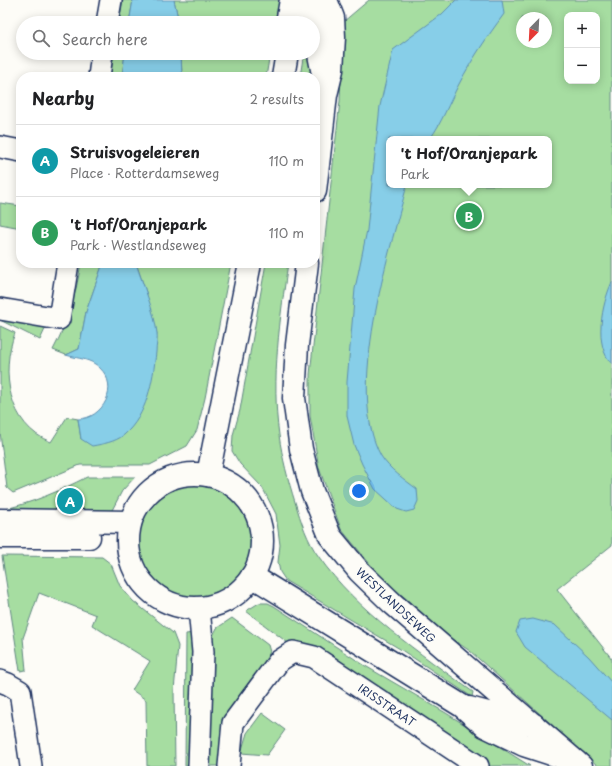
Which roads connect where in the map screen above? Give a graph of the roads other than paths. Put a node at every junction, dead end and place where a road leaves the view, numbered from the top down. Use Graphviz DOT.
graph roads {
  1 [pos="111,0"];
  2 [pos="291,0"];
  3 [pos="312,12"];
  4 [pos="108,16"];
  5 [pos="288,16"];
  6 [pos="101,60"];
  7 [pos="287,60"];
  8 [pos="100,72"];
  9 [pos="284,72"];
  10 [pos="0,147"];
  11 [pos="320,147"];
  12 [pos="16,150"];
  13 [pos="67,268"];
  14 [pos="249,268"];
  15 [pos="306,268"];
  16 [pos="0,309"];
  17 [pos="208,475"];
  18 [pos="0,520"];
  19 [pos="129,530"];
  20 [pos="0,537"];
  21 [pos="252,576"];
  22 [pos="199,608"];
  23 [pos="0,681"];
  24 [pos="462,706"];
  25 [pos="534,725"];
  26 [pos="578,764"];
  27 [pos="31,766"];
  28 [pos="199,766"];
  29 [pos="229,766"];
  30 [pos="478,766"];
  1 -- 4 [label="street"];
  2 -- 5 [label="street"];
  3 -- 11 [label="street"];
  6 -- 8 [label="street"];
  7 -- 9 [label="street"];
  10 -- 12 [label="street"];
  13 -- 16 [label="street"];
  14 -- 17 [label="street"];
  15 -- 25 [label="street, WESTLANDSEWEG"];
  17 -- 19 [label="street"];
  17 -- 21 [label="street"];
  18 -- 19 [label="street"];
  19 -- 20 [label="street"];
  19 -- 22 [label="street"];
  21 -- 22 [label="street"];
  21 -- 24 [label="street, WESTLANDSEWEG"];
  22 -- 28 [label="street"];
  23 -- 27 [label="street"];
  24 -- 25 [label="street, WESTLANDSEWEG"];
  24 -- 26 [label="street, WESTLANDSEWEG"];
  25 -- 26 [label="street, WESTLANDSEWEG"];
  29 -- 30 [label="street, IRISSTRAAT"];
}
